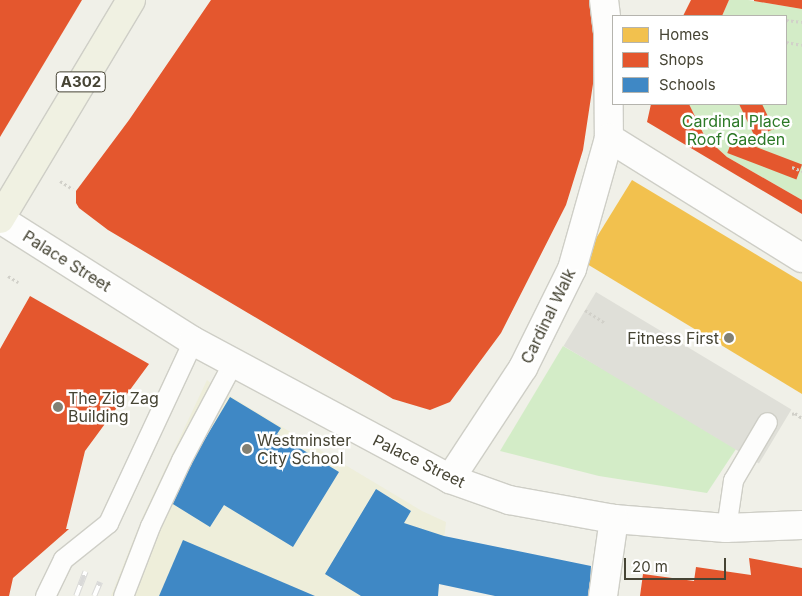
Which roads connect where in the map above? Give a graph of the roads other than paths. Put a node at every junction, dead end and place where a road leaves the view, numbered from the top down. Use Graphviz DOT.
graph roads {
  1 [pos="131,0"];
  2 [pos="604,0"];
  3 [pos="609,138"];
  4 [pos="0,219"];
  5 [pos="802,258"];
  6 [pos="193,341"];
  7 [pos="233,362"];
  8 [pos="767,422"];
  9 [pos="450,479"];
  10 [pos="614,519"];
  11 [pos="802,525"];
  12 [pos="726,528"];
  13 [pos="46,596"];
  14 [pos="123,596"];
  15 [pos="603,596"];
  1 -- 4 [label="main road, A302"];
  2 -- 3 [label="street, Cardinal Walk"];
  3 -- 5 [label="street"];
  3 -- 9 [label="street, Cardinal Walk"];
  4 -- 6 [label="street, Palace Street"];
  6 -- 7 [label="street, Palace Street"];
  6 -- 13 [label="lane"];
  7 -- 9 [label="street, Palace Street"];
  7 -- 14 [label="lane"];
  8 -- 12 [label="lane"];
  9 -- 10 [label="street, Palace Street"];
  10 -- 12 [label="street, Palace Street"];
  10 -- 15 [label="street"];
  11 -- 12 [label="street, Palace Street"];
}
